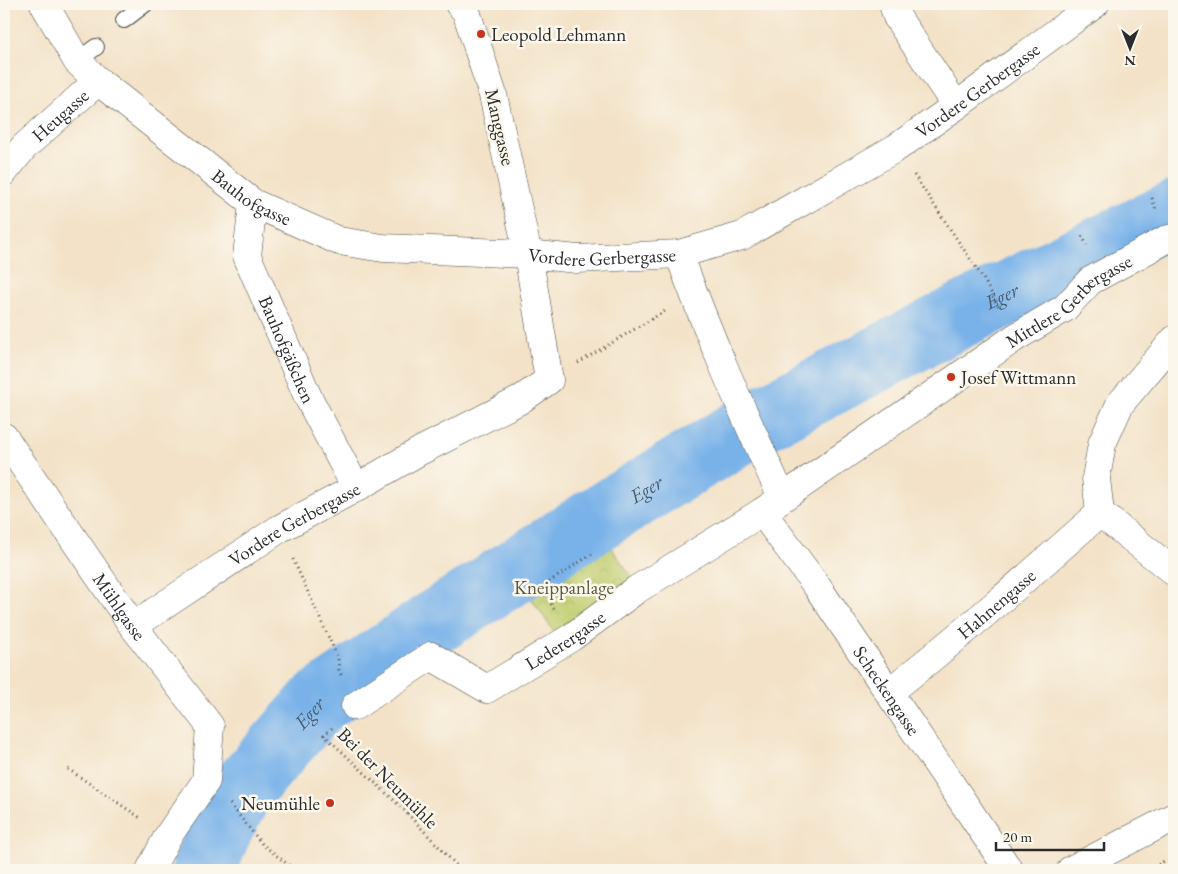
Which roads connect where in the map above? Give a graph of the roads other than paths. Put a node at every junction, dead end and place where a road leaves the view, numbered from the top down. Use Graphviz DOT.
graph roads {
  1 [pos="44,4"];
  2 [pos="145,4"];
  3 [pos="459,4"];
  4 [pos="893,4"];
  5 [pos="1095,4"];
  6 [pos="124,20"];
  7 [pos="98,81"];
  8 [pos="956,106"];
  9 [pos="4,172"];
  10 [pos="253,202"];
  11 [pos="1174,238"];
  12 [pos="528,254"];
  13 [pos="679,254"];
  14 [pos="1174,340"];
  15 [pos="4,437"];
  16 [pos="845,456"];
  17 [pos="356,488"];
  18 [pos="772,505"];
  19 [pos="1100,513"];
  20 [pos="1174,572"];
  21 [pos="133,626"];
  22 [pos="889,692"];
  23 [pos="355,706"];
  24 [pos="1174,817"];
  25 [pos="150,870"];
  26 [pos="1008,870"];
  27 [pos="1070,870"];
  1 -- 7 [label="street, Bauhofgasse"];
  2 -- 6 [label="lane"];
  3 -- 12 [label="street, Manggasse"];
  4 -- 8 [label="street"];
  5 -- 8 [label="street, Vordere Gerbergasse"];
  7 -- 9 [label="street, Heugasse"];
  7 -- 10 [label="street, Bauhofgasse"];
  8 -- 13 [label="street, Vordere Gerbergasse"];
  10 -- 12 [label="street, Bauhofgasse"];
  10 -- 17 [label="street, Bauhofgäßchen"];
  11 -- 16 [label="street, Mittlere Gerbergasse"];
  12 -- 13 [label="street, Vordere Gerbergasse"];
  12 -- 17 [label="street, Vordere Gerbergasse"];
  13 -- 18 [label="street, Scheckengasse"];
  14 -- 19 [label="street"];
  15 -- 21 [label="street, Mühlgasse"];
  16 -- 18 [label="street, Lederergasse"];
  17 -- 21 [label="street, Vordere Gerbergasse"];
  18 -- 22 [label="street, Scheckengasse"];
  18 -- 23 [label="street, Lederergasse"];
  19 -- 20 [label="street"];
  19 -- 22 [label="street, Hahnengasse"];
  21 -- 25 [label="street, Mühlgasse"];
  22 -- 26 [label="street, Scheckengasse"];
  24 -- 27 [label="street"];
}
